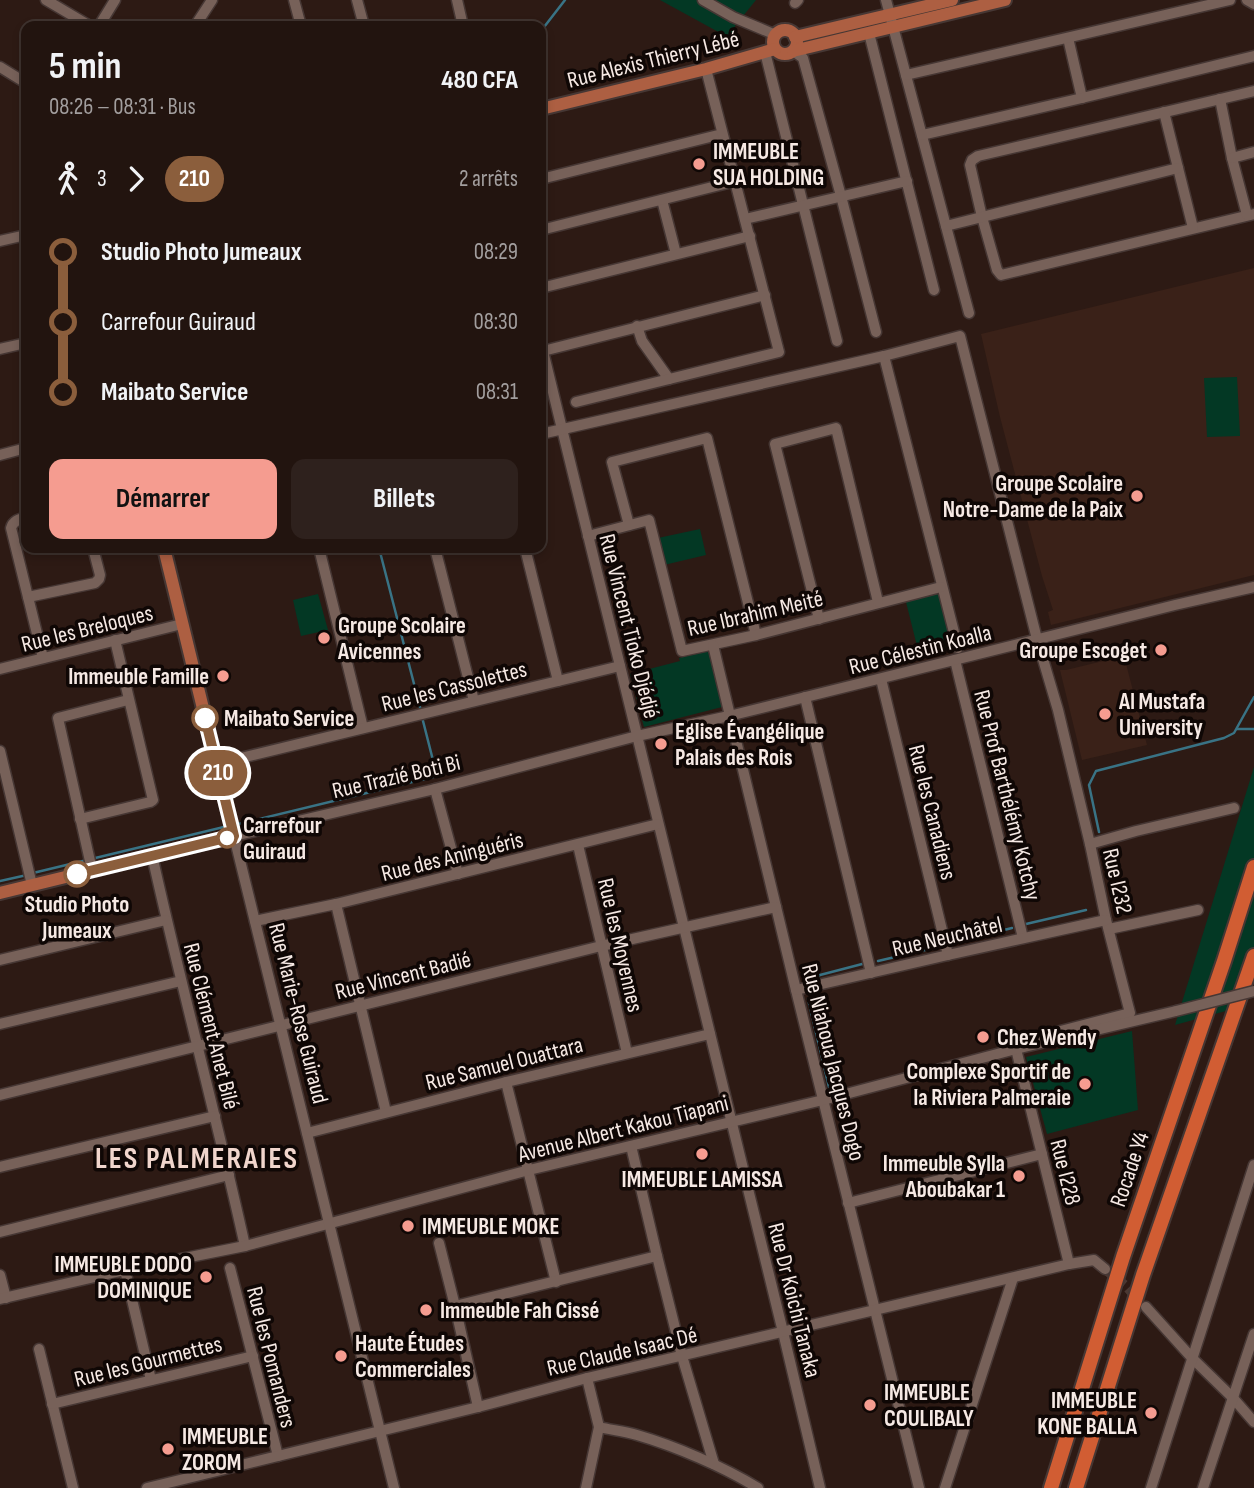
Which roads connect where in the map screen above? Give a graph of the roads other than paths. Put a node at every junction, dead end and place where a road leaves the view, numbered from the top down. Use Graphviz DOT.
graph roads {
  1 [pos="46,0"];
  2 [pos="115,0"];
  3 [pos="212,0"];
  4 [pos="294,0"];
  5 [pos="358,0"];
  6 [pos="457,0"];
  7 [pos="703,0"];
  8 [pos="886,0"];
  9 [pos="952,0"];
  10 [pos="1005,0"];
  11 [pos="1230,0"];
  12 [pos="1247,0"];
  13 [pos="1254,4"];
  14 [pos="82,21"];
  15 [pos="102,21"];
  16 [pos="198,21"];
  17 [pos="300,21"];
  18 [pos="363,21"];
  19 [pos="462,21"];
  20 [pos="891,21"];
  21 [pos="869,33"];
  22 [pos="776,35"];
  23 [pos="795,37"];
  24 [pos="1068,38"];
  25 [pos="770,50"];
  26 [pos="793,51"];
  27 [pos="1254,56"];
  28 [pos="0,67"];
  29 [pos="706,69"];
  30 [pos="906,75"];
  31 [pos="21,80"];
  32 [pos="1254,91"];
  33 [pos="1082,99"];
  34 [pos="1220,100"];
  35 [pos="546,108"];
  36 [pos="1164,112"];
  37 [pos="722,134"];
  38 [pos="922,135"];
  39 [pos="1254,152"];
  40 [pos="1232,158"];
  41 [pos="1178,168"];
  42 [pos="546,178"];
  43 [pos="736,181"];
  44 [pos="907,181"];
  45 [pos="841,195"];
  46 [pos="663,200"];
  47 [pos="803,205"];
  48 [pos="1250,214"];
  49 [pos="982,217"];
  50 [pos="745,219"];
  51 [pos="946,226"];
  52 [pos="1193,228"];
  53 [pos="546,229"];
  54 [pos="21,235"];
  55 [pos="750,236"];
  56 [pos="0,241"];
  57 [pos="676,254"];
  58 [pos="546,287"];
  59 [pos="934,290"];
  60 [pos="765,295"];
  61 [pos="969,313"];
  62 [pos="637,326"];
  63 [pos="876,332"];
  64 [pos="837,341"];
  65 [pos="21,344"];
  66 [pos="546,346"];
  67 [pos="0,349"];
  68 [pos="884,356"];
  69 [pos="546,364"];
  70 [pos="669,379"];
  71 [pos="576,402"];
  72 [pos="561,429"];
  73 [pos="546,433"];
  74 [pos="21,449"];
  75 [pos="0,454"];
  76 [pos="21,519"];
  77 [pos="629,525"];
  78 [pos="591,535"];
  79 [pos="94,553"];
  80 [pos="165,553"];
  81 [pos="320,553"];
  82 [pos="436,553"];
  83 [pos="526,553"];
  84 [pos="941,587"];
  85 [pos="1254,587"];
  86 [pos="27,597"];
  87 [pos="878,602"];
  88 [pos="819,619"];
  89 [pos="183,624"];
  90 [pos="756,635"];
  91 [pos="1037,639"];
  92 [pos="115,640"];
  93 [pos="713,645"];
  94 [pos="958,648"];
  95 [pos="43,657"];
  96 [pos="955,660"];
  97 [pos="620,666"];
  98 [pos="0,669"];
  99 [pos="881,679"];
  100 [pos="558,681"];
  101 [pos="805,698"];
  102 [pos="128,700"];
  103 [pos="474,701"];
  104 [pos="729,716"];
  105 [pos="363,728"];
  106 [pos="637,736"];
  107 [pos="0,751"];
  108 [pos="216,764"];
  109 [pos="435,789"];
  110 [pos="1234,808"];
  111 [pos="80,819"];
  112 [pos="658,824"];
  113 [pos="234,836"];
  114 [pos="1090,844"];
  115 [pos="578,845"];
  116 [pos="152,855"];
  117 [pos="1254,867"];
  118 [pos="92,870"];
  119 [pos="458,874"];
  120 [pos="32,885"];
  121 [pos="0,892"];
  122 [pos="336,904"];
  123 [pos="776,906"];
  124 [pos="1198,910"];
  125 [pos="166,920"];
  126 [pos="255,921"];
  127 [pos="1108,925"];
  128 [pos="683,927"];
  129 [pos="1023,938"];
  130 [pos="601,946"];
  131 [pos="948,955"];
  132 [pos="1254,956"];
  133 [pos="0,960"];
  134 [pos="871,973"];
  135 [pos="181,981"];
  136 [pos="796,990"];
  137 [pos="1254,991"];
  138 [pos="360,1005"];
  139 [pos="0,1024"];
  140 [pos="281,1025"];
  141 [pos="710,1034"];
  142 [pos="197,1045"];
  143 [pos="1016,1049"];
  144 [pos="627,1053"];
  145 [pos="506,1082"];
  146 [pos="0,1095"];
  147 [pos="823,1100"];
  148 [pos="386,1112"];
  149 [pos="215,1116"];
  150 [pos="731,1122"];
  151 [pos="307,1133"];
  152 [pos="631,1146"];
  153 [pos="1042,1154"];
  154 [pos="1254,1165"];
  155 [pos="0,1167"];
  156 [pos="529,1170"];
  157 [pos="229,1175"];
  158 [pos="848,1203"];
  159 [pos="329,1223"];
  160 [pos="0,1232"];
  161 [pos="439,1243"];
  162 [pos="245,1246"];
  163 [pos="657,1256"];
  164 [pos="1069,1264"];
  165 [pos="230,1268"];
  166 [pos="1105,1269"];
  167 [pos="125,1270"];
  168 [pos="0,1275"];
  169 [pos="1013,1278"];
  170 [pos="556,1282"];
  171 [pos="3,1299"];
  172 [pos="455,1306"];
  173 [pos="1146,1307"];
  174 [pos="875,1311"];
  175 [pos="783,1332"];
  176 [pos="1254,1334"];
  177 [pos="39,1349"];
  178 [pos="253,1356"];
  179 [pos="682,1356"];
  180 [pos="1192,1358"];
  181 [pos="587,1378"];
  182 [pos="151,1380"];
  183 [pos="1233,1398"];
  184 [pos="52,1404"];
  185 [pos="478,1407"];
  186 [pos="1254,1422"];
  187 [pos="598,1427"];
  188 [pos="380,1431"];
  189 [pos="278,1456"];
  190 [pos="714,1464"];
  191 [pos="173,1485"];
  192 [pos="73,1488"];
  193 [pos="147,1488"];
  194 [pos="394,1488"];
  195 [pos="586,1488"];
  196 [pos="758,1488"];
  197 [pos="820,1488"];
  198 [pos="919,1488"];
  199 [pos="945,1488"];
  200 [pos="1051,1488"];
  201 [pos="1076,1488"];
  202 [pos="1151,1488"];
  203 [pos="1203,1488"];
  1 -- 14 [label="street"];
  2 -- 15 [label="street"];
  3 -- 16 [label="street"];
  4 -- 17 [label="street"];
  5 -- 18 [label="street"];
  6 -- 19 [label="street"];
  7 -- 22 [label="street"];
  8 -- 20 [label="street"];
  9 -- 20 [label="main road"];
  10 -- 20 [label="main road"];
  11 -- 24 [label="street"];
  12 -- 13 [label="street"];
  20 -- 21 [label="main road"];
  20 -- 23 [label="main road"];
  20 -- 30 [label="street"];
  21 -- 26 [label="main road"];
  21 -- 44 [label="street"];
  22 -- 23 [label="main road"];
  22 -- 25 [label="main road"];
  23 -- 26 [label="main road"];
  24 -- 30 [label="street"];
  24 -- 33 [label="street"];
  25 -- 26 [label="main road"];
  25 -- 29 [label="main road, Rue Alexis Thierry Lébé"];
  25 -- 47 [label="street"];
  26 -- 45 [label="street"];
  27 -- 33 [label="street"];
  28 -- 31 [label="street"];
  29 -- 35 [label="main road, Rue Alexis Thierry Lébé"];
  29 -- 37 [label="street"];
  30 -- 38 [label="street"];
  32 -- 34 [label="street"];
  33 -- 38 [label="street"];
  34 -- 36 [label="street"];
  34 -- 40 [label="street"];
  36 -- 41 [label="street"];
  36 -- 49 [label="street"];
  37 -- 42 [label="street"];
  37 -- 43 [label="street"];
  38 -- 51 [label="street"];
  39 -- 40 [label="street"];
  40 -- 48 [label="street"];
  41 -- 49 [label="street"];
  41 -- 52 [label="street"];
  43 -- 46 [label="street"];
  43 -- 50 [label="street"];
  44 -- 45 [label="street"];
  44 -- 59 [label="street"];
  45 -- 47 [label="street"];
  45 -- 63 [label="street"];
  46 -- 53 [label="street"];
  46 -- 57 [label="street"];
  47 -- 50 [label="street"];
  47 -- 64 [label="street"];
  48 -- 52 [label="street"];
  49 -- 51 [label="street"];
  49 -- 52 [label="street"];
  50 -- 55 [label="street"];
  51 -- 61 [label="street"];
  54 -- 56 [label="street"];
  55 -- 57 [label="street"];
  55 -- 60 [label="street"];
  57 -- 58 [label="street"];
  60 -- 62 [label="street"];
  60 -- 70 [label="street"];
  62 -- 66 [label="street"];
  62 -- 70 [label="street"];
  65 -- 67 [label="street"];
  68 -- 72 [label="street"];
  68 -- 84 [label="street"];
  68 -- 91 [label="street, Rue I232"];
  69 -- 72 [label="street, Rue Vincent Tioko Djédjé"];
  70 -- 71 [label="street"];
  72 -- 73 [label="street"];
  72 -- 78 [label="street, Rue Vincent Tioko Djédjé"];
  74 -- 75 [label="street"];
  76 -- 86 [label="street"];
  77 -- 78 [label="street"];
  77 -- 90 [label="street"];
  77 -- 93 [label="street, Rue Ibrahim Meité"];
  78 -- 97 [label="street, Rue Vincent Tioko Djédjé"];
  79 -- 86 [label="street"];
  80 -- 89 [label="main road, Rue Marie-Rose Guiraud"];
  81 -- 105 [label="street"];
  82 -- 103 [label="street"];
  83 -- 100 [label="street"];
  84 -- 87 [label="street, Rue Ibrahim Meité"];
  84 -- 94 [label="street"];
  85 -- 91 [label="street, Rue Célestin Koalla"];
  86 -- 95 [label="street"];
  87 -- 88 [label="street, Rue Ibrahim Meité"];
  87 -- 88 [label="street"];
  88 -- 90 [label="street, Rue Ibrahim Meité"];
  89 -- 92 [label="street, Rue les Breloques"];
  89 -- 108 [label="main road, Rue Marie-Rose Guiraud"];
  90 -- 93 [label="street, Rue Ibrahim Meité"];
  91 -- 96 [label="street, Rue Célestin Koalla"];
  91 -- 114 [label="street, Rue I232"];
  92 -- 95 [label="street, Rue les Breloques"];
  92 -- 102 [label="street"];
  93 -- 104 [label="street, Rue Niahoua Jacques Dogo"];
  95 -- 98 [label="street, Rue les Breloques"];
  96 -- 99 [label="street, Rue Célestin Koalla"];
  96 -- 129 [label="street, Rue Prof Barthélémy Kotchy"];
  97 -- 100 [label="street, Rue les Cassolettes"];
  97 -- 106 [label="street, Rue Vincent Tioko Djédjé"];
  99 -- 101 [label="street, Rue Célestin Koalla"];
  99 -- 131 [label="street, Rue les Canadiens"];
  100 -- 103 [label="street, Rue les Cassolettes"];
  101 -- 104 [label="street, Rue Célestin Koalla"];
  101 -- 134 [label="street"];
  102 -- 111 [label="street"];
  102 -- 111 [label="street"];
  103 -- 105 [label="street, Rue les Cassolettes"];
  104 -- 106 [label="street, Rue Célestin Koalla"];
  104 -- 123 [label="street, Rue Niahoua Jacques Dogo"];
  105 -- 108 [label="street, Rue les Cassolettes"];
  106 -- 109 [label="street, Rue Trazié Boti Bi"];
  106 -- 112 [label="street, Rue Vincent Tioko Djédjé"];
  107 -- 120 [label="street"];
  108 -- 113 [label="main road, Rue Marie-Rose Guiraud"];
  109 -- 113 [label="street, Rue Trazié Boti Bi"];
  109 -- 119 [label="street"];
  110 -- 114 [label="street"];
  111 -- 118 [label="street"];
  112 -- 115 [label="street, Rue des Aninguéris"];
  112 -- 128 [label="street, Rue Vincent Tioko Djédjé"];
  113 -- 116 [label="main road, Rue Trazié Boti Bi"];
  113 -- 126 [label="street, Rue Marie-Rose Guiraud"];
  114 -- 127 [label="street, Rue I232"];
  115 -- 119 [label="street, Rue des Aninguéris"];
  115 -- 130 [label="street, Rue les Moyennes"];
  116 -- 118 [label="main road, Rue Trazié Boti Bi"];
  116 -- 125 [label="street, Rue Clément Anet Bilé"];
  117 -- 200 [label="highway, Rocade Y4"];
  118 -- 120 [label="main road, Rue Trazié Boti Bi"];
  119 -- 122 [label="street, Rue des Aninguéris"];
  120 -- 121 [label="main road, Rue Trazié Boti Bi"];
  122 -- 126 [label="street, Rue des Aninguéris"];
  122 -- 138 [label="street"];
  123 -- 128 [label="street, Rue Vincent Badié"];
  123 -- 136 [label="street, Rue Niahoua Jacques Dogo"];
  124 -- 127 [label="street, Rue Neuchâtel"];
  125 -- 133 [label="street"];
  125 -- 135 [label="street, Rue Clément Anet Bilé"];
  126 -- 140 [label="street, Rue Marie-Rose Guiraud"];
  127 -- 129 [label="street, Rue Neuchâtel"];
  127 -- 143 [label="street, Rue I232"];
  128 -- 130 [label="street, Rue Vincent Badié"];
  128 -- 141 [label="street, Rue Vincent Tioko Djédjé"];
  129 -- 131 [label="street, Rue Neuchâtel"];
  130 -- 138 [label="street, Rue Vincent Badié"];
  130 -- 144 [label="street, Rue les Moyennes"];
  131 -- 134 [label="street, Rue Neuchâtel"];
  132 -- 201 [label="highway"];
  134 -- 136 [label="street, Rue Neuchâtel"];
  135 -- 139 [label="street"];
  135 -- 142 [label="street, Rue Clément Anet Bilé"];
  136 -- 147 [label="street, Rue Niahoua Jacques Dogo"];
  137 -- 143 [label="street, Avenue Albert Kakou Tiapani, bridge"];
  138 -- 140 [label="street, Rue Vincent Badié"];
  138 -- 148 [label="street"];
  140 -- 142 [label="street, Rue Vincent Badié"];
  140 -- 151 [label="street, Rue Marie-Rose Guiraud"];
  141 -- 144 [label="street, Rue Samuel Ouattara"];
  141 -- 150 [label="street, Rue Vincent Tioko Djédjé"];
  142 -- 146 [label="street, Rue Vincent Badié"];
  142 -- 149 [label="street, Rue Clément Anet Bilé"];
  143 -- 147 [label="street, Avenue Albert Kakou Tiapani"];
  143 -- 153 [label="street, Rue I228"];
  144 -- 145 [label="street, Rue Samuel Ouattara"];
  145 -- 148 [label="street, Rue Samuel Ouattara"];
  145 -- 156 [label="street"];
  147 -- 150 [label="street, Avenue Albert Kakou Tiapani"];
  147 -- 158 [label="street, Rue Niahoua Jacques Dogo"];
  148 -- 151 [label="street, Rue Samuel Ouattara"];
  149 -- 155 [label="street"];
  149 -- 157 [label="street, Rue Clément Anet Bilé"];
  150 -- 152 [label="street, Avenue Albert Kakou Tiapani"];
  150 -- 175 [label="street, Rue Dr Koichi Tanaka"];
  151 -- 159 [label="street, Rue Marie-Rose Guiraud"];
  152 -- 156 [label="street, Avenue Albert Kakou Tiapani"];
  152 -- 163 [label="street"];
  153 -- 158 [label="street"];
  153 -- 164 [label="street, Rue I228"];
  154 -- 180 [label="street"];
  156 -- 159 [label="street, Avenue Albert Kakou Tiapani"];
  156 -- 170 [label="street"];
  157 -- 160 [label="street"];
  157 -- 162 [label="street, Rue Clément Anet Bilé"];
  158 -- 174 [label="street, Rue Niahoua Jacques Dogo"];
  159 -- 162 [label="street, Avenue Albert Kakou Tiapani"];
  159 -- 188 [label="street, Rue Marie-Rose Guiraud"];
  161 -- 172 [label="street"];
  162 -- 167 [label="street, Avenue Albert Kakou Tiapani"];
  163 -- 170 [label="street"];
  163 -- 179 [label="street"];
  164 -- 166 [label="street, Rue Claude Isaac Dé"];
  164 -- 169 [label="street, Rue Claude Isaac Dé"];
  165 -- 178 [label="street, Rue les Pomanders"];
  167 -- 171 [label="street, Avenue Albert Kakou Tiapani"];
  167 -- 182 [label="street"];
  168 -- 171 [label="street"];
  169 -- 174 [label="street, Rue Claude Isaac Dé"];
  169 -- 199 [label="street"];
  170 -- 172 [label="street"];
  172 -- 185 [label="street"];
  173 -- 180 [label="street"];
  174 -- 175 [label="street, Rue Claude Isaac Dé"];
  174 -- 198 [label="street, Rue Niahoua Jacques Dogo"];
  175 -- 179 [label="street, Rue Claude Isaac Dé"];
  175 -- 197 [label="street, Rue Dr Koichi Tanaka"];
  176 -- 183 [label="street"];
  177 -- 184 [label="street"];
  178 -- 182 [label="street, Rue les Gourmettes"];
  178 -- 189 [label="street, Rue les Pomanders"];
  179 -- 181 [label="street, Rue Claude Isaac Dé"];
  179 -- 190 [label="street"];
  180 -- 183 [label="street"];
  180 -- 202 [label="street"];
  181 -- 185 [label="street, Rue Claude Isaac Dé"];
  181 -- 187 [label="street"];
  182 -- 184 [label="street, Rue les Gourmettes"];
  183 -- 186 [label="street"];
  183 -- 203 [label="street"];
  184 -- 192 [label="street"];
  185 -- 188 [label="street, Rue Claude Isaac Dé"];
  187 -- 190 [label="street"];
  187 -- 195 [label="street"];
  188 -- 189 [label="street, Rue Claude Isaac Dé"];
  188 -- 194 [label="street, Rue Marie-Rose Guiraud"];
  189 -- 191 [label="street, Rue Claude Isaac Dé"];
  190 -- 196 [label="street"];
  191 -- 193 [label="street, Rue Claude Isaac Dé"];
}
